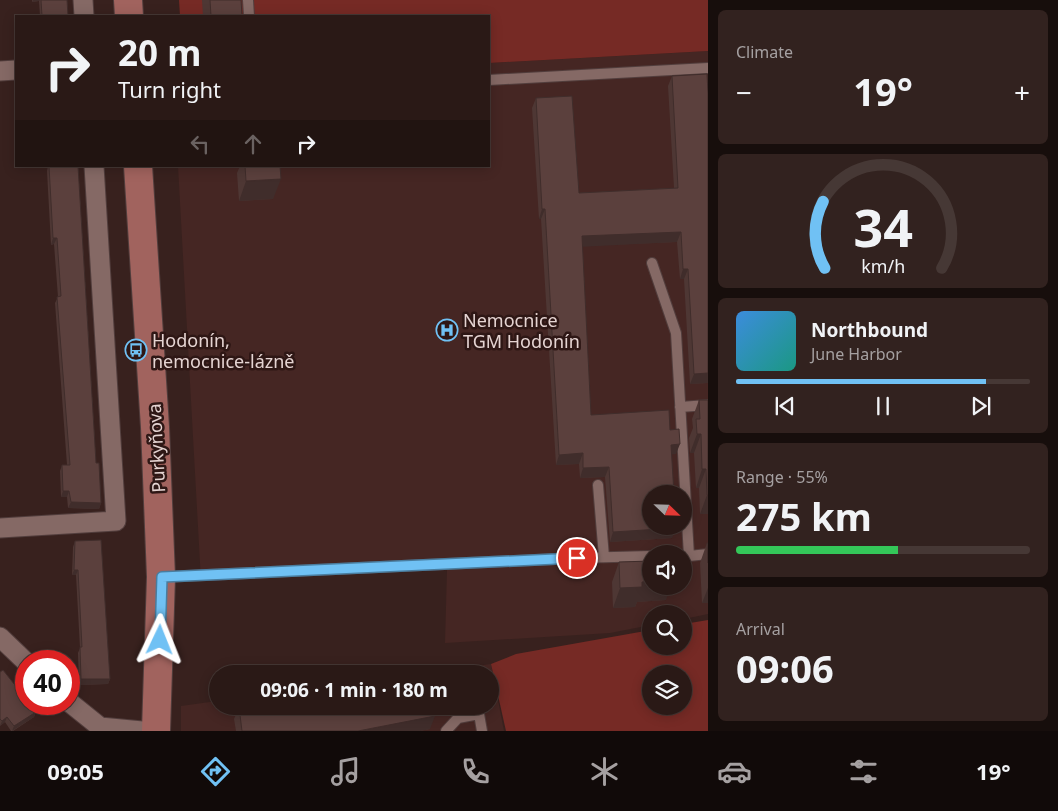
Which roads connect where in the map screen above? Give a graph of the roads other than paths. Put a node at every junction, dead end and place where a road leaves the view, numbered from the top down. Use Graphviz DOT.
graph roads {
  1 [pos="83,0"];
  2 [pos="128,0"];
  3 [pos="248,0"];
  4 [pos="84,15"];
  5 [pos="129,15"];
  6 [pos="249,15"];
  7 [pos="708,68"];
  8 [pos="15,70"];
  9 [pos="0,71"];
  10 [pos="490,80"];
  11 [pos="94,167"];
  12 [pos="138,167"];
  13 [pos="652,263"];
  14 [pos="708,405"];
  15 [pos="680,407"];
  16 [pos="598,485"];
  17 [pos="0,528"];
  18 [pos="686,545"];
  19 [pos="708,554"];
  20 [pos="692,555"];
  21 [pos="642,556"];
  22 [pos="604,557"];
  23 [pos="162,577"];
  24 [pos="0,637"];
  25 [pos="15,651"];
  26 [pos="80,711"];
  27 [pos="142,731"];
  28 [pos="156,731"];
  29 [pos="446,731"];
  30 [pos="482,731"];
  1 -- 4 [label="street"];
  2 -- 5 [label="street"];
  3 -- 6 [label="lane"];
  7 -- 10 [label="lane"];
  8 -- 9 [label="street"];
  11 -- 17 [label="street"];
  12 -- 23 [label="street, Purkyňova"];
  13 -- 15 [label="lane"];
  14 -- 15 [label="lane"];
  15 -- 18 [label="lane"];
  16 -- 22 [label="lane"];
  19 -- 20 [label="lane"];
  21 -- 22 [label="lane"];
  22 -- 23 [label="lane"];
  23 -- 28 [label="street, Purkyňova"];
  24 -- 25 [label="street"];
  26 -- 27 [label="street"];
  29 -- 30 [label="lane"];
}
